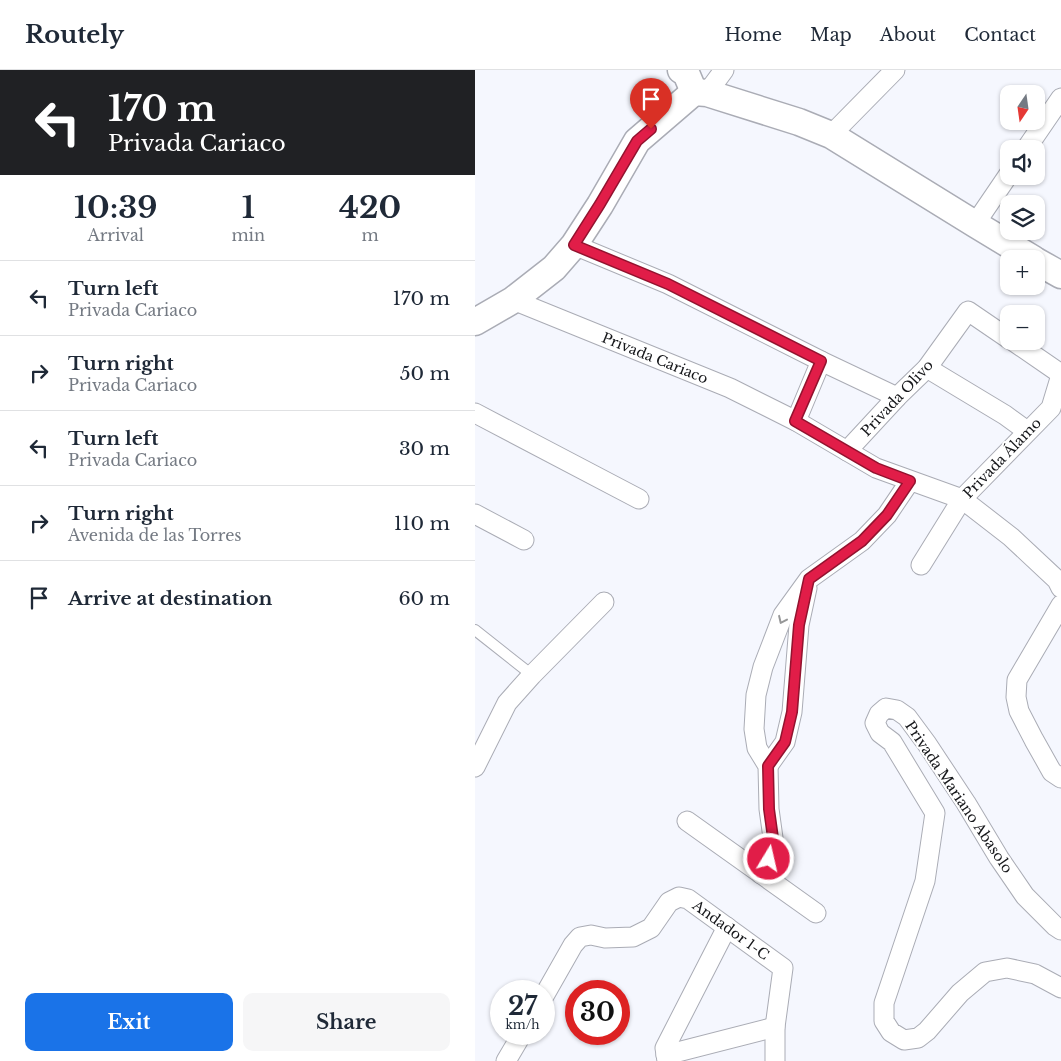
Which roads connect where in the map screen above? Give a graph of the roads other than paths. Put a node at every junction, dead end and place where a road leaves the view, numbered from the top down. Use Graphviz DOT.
graph roads {
  1 [pos="725,70"];
  2 [pos="895,70"];
  3 [pos="694,85"];
  4 [pos="1061,98"];
  5 [pos="831,135"];
  6 [pos="1032,140"];
  7 [pos="1002,185"];
  8 [pos="975,224"];
  9 [pos="574,245"];
  10 [pos="1018,250"];
  11 [pos="1045,266"];
  12 [pos="1061,275"];
  13 [pos="513,300"];
  14 [pos="475,322"];
  15 [pos="1000,333"];
  16 [pos="1026,350"];
  17 [pos="821,361"];
  18 [pos="927,368"];
  19 [pos="1061,375"];
  20 [pos="897,397"];
  21 [pos="475,413"];
  22 [pos="795,421"];
  23 [pos="1027,431"];
  24 [pos="847,451"];
  25 [pos="910,481"];
  26 [pos="639,499"];
  27 [pos="962,499"];
  28 [pos="475,514"];
  29 [pos="524,540"];
  30 [pos="921,565"];
  31 [pos="809,579"];
  32 [pos="1061,588"];
  33 [pos="604,602"];
  34 [pos="1061,605"];
  35 [pos="475,630"];
  36 [pos="532,675"];
  37 [pos="768,766"];
  38 [pos="475,767"];
  39 [pos="1061,778"];
  40 [pos="687,821"];
  41 [pos="761,874"];
  42 [pos="816,913"];
  43 [pos="727,927"];
  44 [pos="1061,930"];
  45 [pos="553,980"];
  46 [pos="1061,988"];
  47 [pos="775,1027"];
  48 [pos="515,1045"];
  49 [pos="667,1058"];
  50 [pos="506,1061"];
  51 [pos="775,1061"];
  1 -- 3 [label="street"];
  2 -- 5 [label="street"];
  3 -- 5 [label="street"];
  3 -- 9 [label="street"];
  4 -- 6 [label="street"];
  5 -- 8 [label="street"];
  7 -- 8 [label="street"];
  8 -- 10 [label="street"];
  9 -- 13 [label="street"];
  9 -- 17 [label="street"];
  11 -- 12 [label="street"];
  13 -- 14 [label="street"];
  13 -- 22 [label="street, Privada Cariaco"];
  15 -- 18 [label="street, Privada Olivo"];
  16 -- 19 [label="street"];
  17 -- 20 [label="street"];
  17 -- 22 [label="street"];
  18 -- 20 [label="street, Privada Olivo"];
  18 -- 23 [label="street"];
  19 -- 23 [label="street, Privada Álamo"];
  20 -- 24 [label="street, Privada Olivo"];
  21 -- 26 [label="street"];
  22 -- 24 [label="street, Privada Cariaco"];
  23 -- 27 [label="street, Privada Álamo"];
  24 -- 25 [label="street, Privada Cariaco"];
  25 -- 27 [label="street, Privada Cariaco"];
  25 -- 31 [label="street"];
  27 -- 30 [label="street, Privada Álamo"];
  27 -- 32 [label="street, Privada Cariaco"];
  28 -- 29 [label="street"];
  31 -- 37 [label="street"];
  31 -- 37 [label="street, one-way"];
  33 -- 36 [label="street"];
  34 -- 39 [label="street"];
  35 -- 36 [label="lane"];
  36 -- 38 [label="street"];
  37 -- 41 [label="street"];
  40 -- 41 [label="street"];
  41 -- 42 [label="street"];
  43 -- 45 [label="street, Andador 1-C"];
  43 -- 47 [label="street, Andador 1-C"];
  43 -- 49 [label="street"];
  44 -- 46 [label="street, Privada Mariano Abasolo"];
  47 -- 49 [label="street"];
  47 -- 51 [label="street, Andador 1-C"];
  48 -- 50 [label="street"];
}
